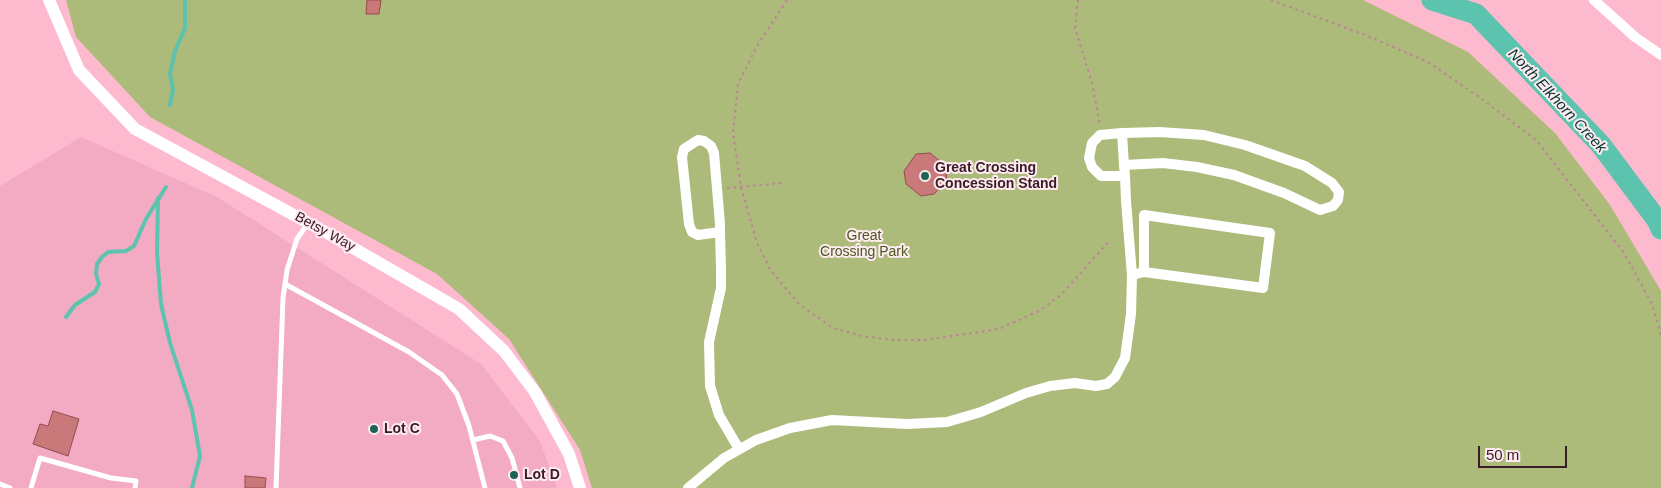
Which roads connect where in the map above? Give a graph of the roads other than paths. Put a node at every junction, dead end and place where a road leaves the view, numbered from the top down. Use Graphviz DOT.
graph roads {
  1 [pos="49,0"];
  2 [pos="1594,0"];
  3 [pos="1661,55"];
  4 [pos="1122,133"];
  5 [pos="1124,165"];
  6 [pos="1125,176"];
  7 [pos="308,223"];
  8 [pos="720,232"];
  9 [pos="1144,272"];
  10 [pos="1132,275"];
  11 [pos="285,284"];
  12 [pos="473,440"];
  13 [pos="740,449"];
  14 [pos="1,484"];
  15 [pos="10,488"];
  16 [pos="31,488"];
  17 [pos="135,488"];
  18 [pos="276,488"];
  19 [pos="485,488"];
  20 [pos="520,488"];
  21 [pos="580,488"];
  22 [pos="688,488"];
  1 -- 7 [label="street, Betsy Way"];
  2 -- 3 [label="street"];
  4 -- 5 [label="street"];
  4 -- 5 [label="street"];
  4 -- 6 [label="street"];
  5 -- 6 [label="street"];
  6 -- 10 [label="street"];
  7 -- 11 [label="lane"];
  7 -- 21 [label="street, Betsy Way"];
  8 -- 8 [label="street"];
  8 -- 13 [label="street"];
  9 -- 9 [label="street"];
  9 -- 10 [label="street"];
  10 -- 13 [label="street"];
  11 -- 12 [label="lane"];
  11 -- 18 [label="lane"];
  12 -- 19 [label="lane"];
  12 -- 20 [label="lane"];
  13 -- 22 [label="street"];
  14 -- 15 [label="lane"];
  16 -- 17 [label="lane"];
}
